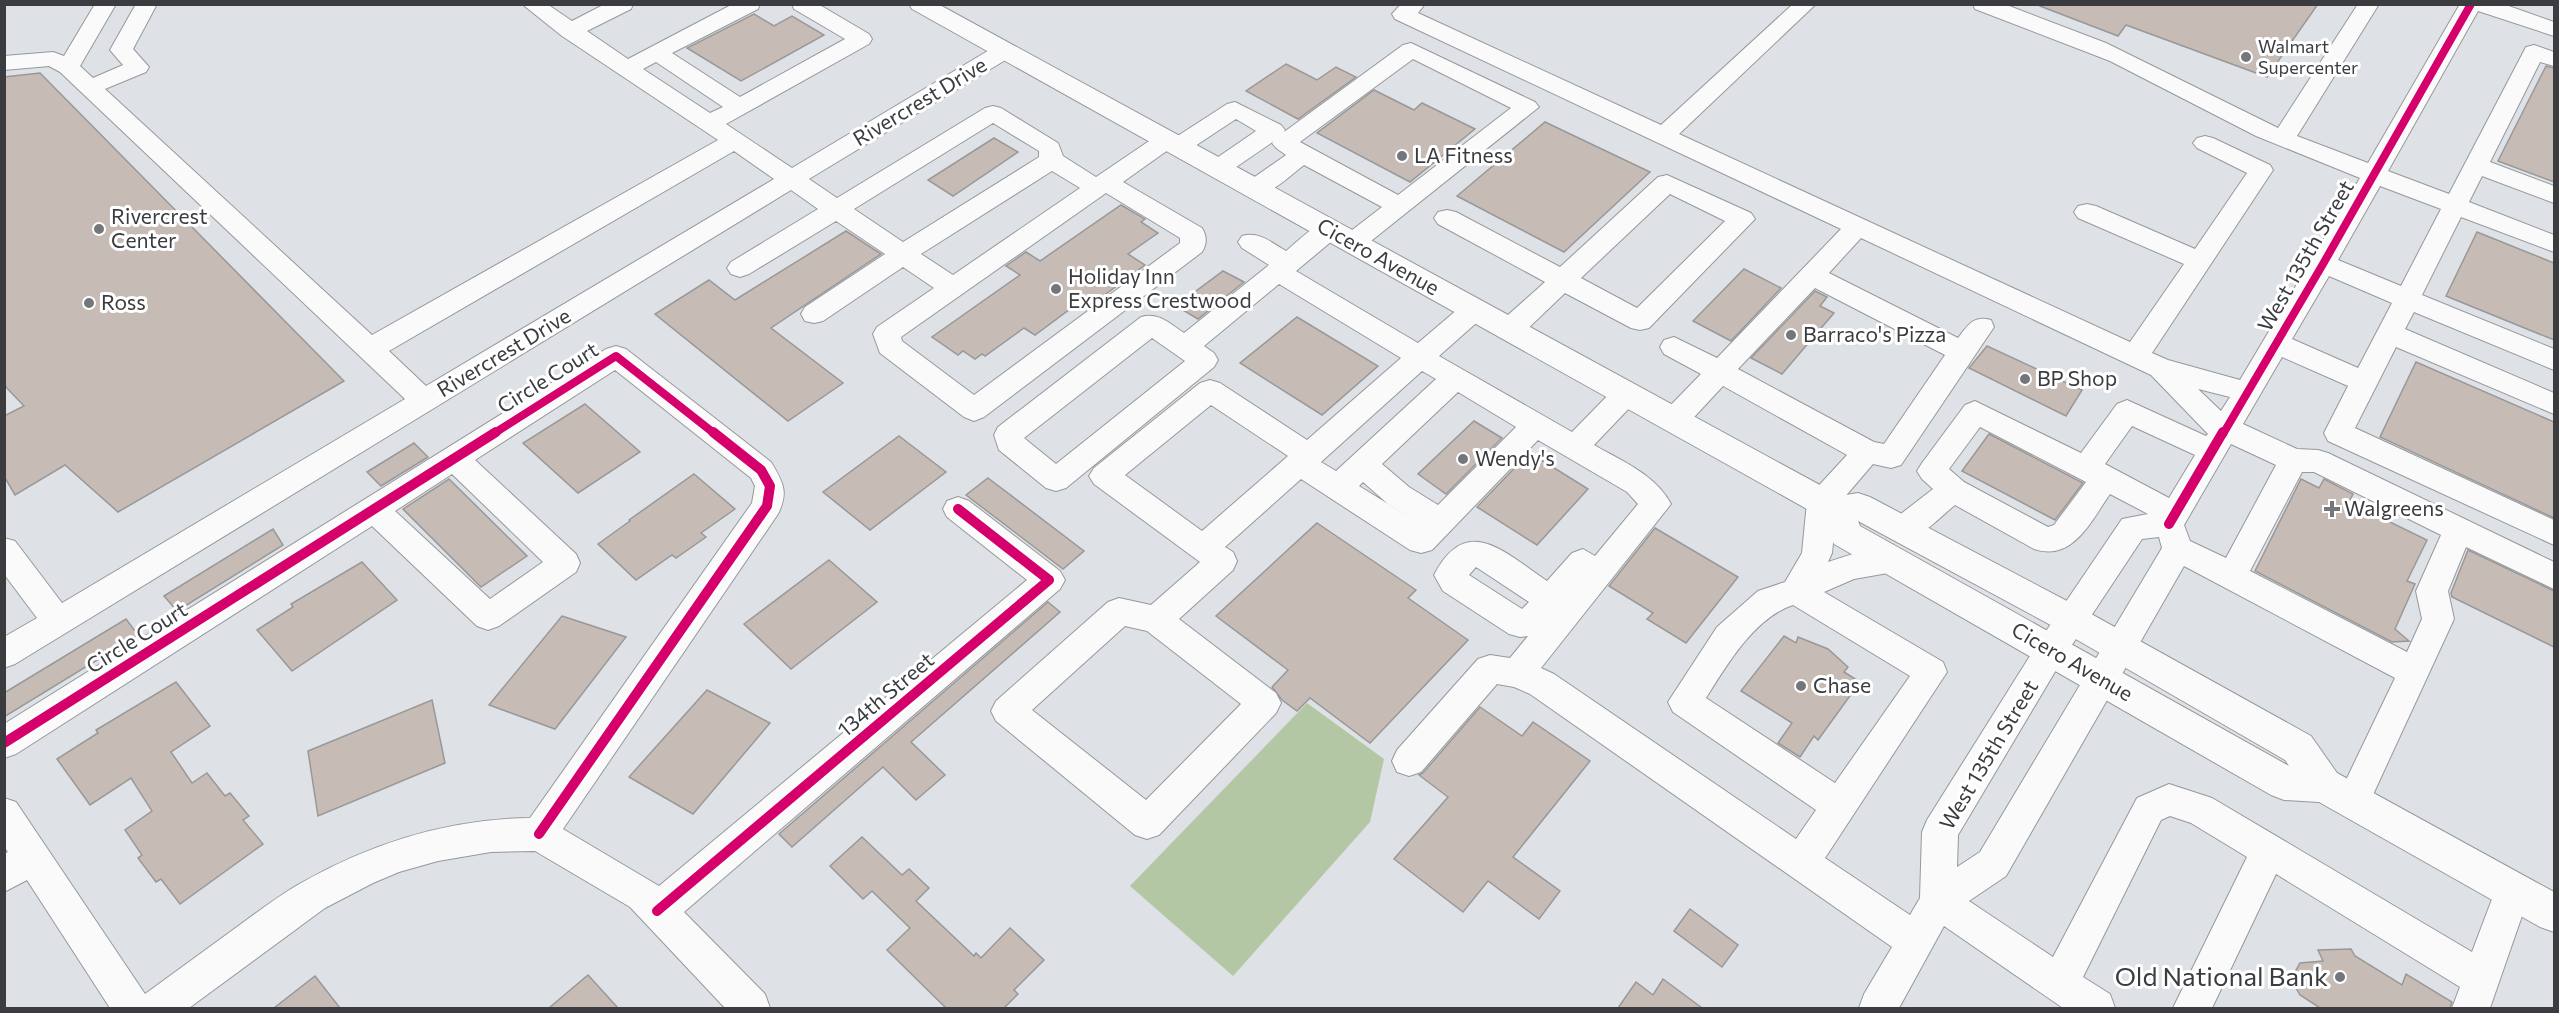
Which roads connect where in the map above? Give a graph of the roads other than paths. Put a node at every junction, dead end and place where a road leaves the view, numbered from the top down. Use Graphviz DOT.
graph roads {
  1 [pos="106,4"];
  2 [pos="147,4"];
  3 [pos="623,4"];
  4 [pos="750,4"];
  5 [pos="802,4"];
  6 [pos="920,4"];
  7 [pos="1415,4"];
  8 [pos="1806,4"];
  9 [pos="1983,4"];
  10 [pos="2369,4"];
  11 [pos="2471,4"];
  12 [pos="2480,4"];
  13 [pos="541,6"];
  14 [pos="2551,28"];
  15 [pos="570,30"];
  16 [pos="1004,51"];
  17 [pos="657,53"];
  18 [pos="2544,55"];
  19 [pos="4,63"];
  20 [pos="68,67"];
  21 [pos="627,69"];
  22 [pos="90,87"];
  23 [pos="740,107"];
  24 [pos="709,124"];
  25 [pos="1663,136"];
  26 [pos="2283,139"];
  27 [pos="734,141"];
  28 [pos="2205,143"];
  29 [pos="1172,144"];
  30 [pos="1303,154"];
  31 [pos="1052,160"];
  32 [pos="2476,165"];
  33 [pos="1217,169"];
  34 [pos="2374,174"];
  35 [pos="792,180"];
  36 [pos="1101,185"];
  37 [pos="1255,189"];
  38 [pos="2554,195"];
  39 [pos="1399,206"];
  40 [pos="2455,206"];
  41 [pos="835,209"];
  42 [pos="2087,212"];
  43 [pos="1447,218"];
  44 [pos="1857,227"];
  45 [pos="1341,237"];
  46 [pos="1251,242"];
  47 [pos="2554,244"];
  48 [pos="903,254"];
  49 [pos="2200,261"];
  50 [pos="2323,264"];
  51 [pos="740,268"];
  52 [pos="1283,268"];
  53 [pos="1811,275"];
  54 [pos="1563,280"];
  55 [pos="952,288"];
  56 [pos="2407,299"];
  57 [pos="1474,310"];
  58 [pos="814,314"];
  59 [pos="1981,327"];
  60 [pos="1509,330"];
  61 [pos="2390,333"];
  62 [pos="2276,343"];
  63 [pos="1185,347"];
  64 [pos="1674,347"];
  65 [pos="369,349"];
  66 [pos="1962,352"];
  67 [pos="1420,357"];
  68 [pos="2135,357"];
  69 [pos="2554,360"];
  70 [pos="2160,368"];
  71 [pos="1720,371"];
  72 [pos="1455,378"];
  73 [pos="2364,382"];
  74 [pos="2247,392"];
  75 [pos="1626,394"];
  76 [pos="425,401"];
  77 [pos="2554,404"];
  78 [pos="1674,420"];
  79 [pos="1535,425"];
  80 [pos="2220,437"];
  81 [pos="1574,448"];
  82 [pos="1867,452"];
  83 [pos="454,458"];
  84 [pos="1304,459"];
  85 [pos="2293,460"];
  86 [pos="1364,462"];
  87 [pos="2096,473"];
  88 [pos="1338,487"];
  89 [pos="1953,490"];
  90 [pos="1643,492"];
  91 [pos="1830,506"];
  92 [pos="374,509"];
  93 [pos="958,510"];
  94 [pos="1440,521"];
  95 [pos="1904,529"];
  96 [pos="2174,529"];
  97 [pos="2458,530"];
  98 [pos="2554,533"];
  99 [pos="1203,548"];
  100 [pos="4,550"];
  101 [pos="1894,561"];
  102 [pos="2232,576"];
  103 [pos="2554,576"];
  104 [pos="1796,591"];
  105 [pos="1550,599"];
  106 [pos="1156,620"];
  107 [pos="2072,620"];
  108 [pos="58,622"];
  109 [pos="2121,647"];
  110 [pos="2051,650"];
  111 [pos="4,654"];
  112 [pos="2414,672"];
  113 [pos="1517,673"];
  114 [pos="2103,679"];
  115 [pos="4,743"];
  116 [pos="1408,761"];
  117 [pos="2339,793"];
  118 [pos="1839,806"];
  119 [pos="4,814"];
  120 [pos="539,834"];
  121 [pos="2269,850"];
  122 [pos="1801,862"];
  123 [pos="19,865"];
  124 [pos="2513,890"];
  125 [pos="1938,901"];
  126 [pos="657,911"];
  127 [pos="2554,913"];
  128 [pos="1915,941"];
  129 [pos="2059,984"];
  130 [pos="2476,993"];
  131 [pos="2198,1006"];
  132 [pos="132,1008"];
  133 [pos="158,1008"];
  134 [pos="751,1008"];
  135 [pos="1878,1008"];
  136 [pos="2096,1008"];
  1 -- 20 [label="street"];
  2 -- 22 [label="street"];
  3 -- 15 [label="street"];
  4 -- 17 [label="street"];
  5 -- 23 [label="street"];
  6 -- 16 [label="main road, Cicero Avenue"];
  7 -- 25 [label="street"];
  8 -- 25 [label="street"];
  9 -- 26 [label="street"];
  10 -- 26 [label="street"];
  11 -- 34 [label="street, West 135th Street"];
  12 -- 14 [label="street"];
  13 -- 15 [label="street"];
  14 -- 18 [label="street"];
  15 -- 21 [label="street"];
  16 -- 29 [label="main road, Cicero Avenue"];
  16 -- 35 [label="street, Rivercrest Drive"];
  17 -- 21 [label="street"];
  17 -- 23 [label="street"];
  18 -- 32 [label="street"];
  19 -- 20 [label="street"];
  20 -- 22 [label="street"];
  21 -- 24 [label="street"];
  22 -- 65 [label="street"];
  23 -- 24 [label="street"];
  24 -- 27 [label="street"];
  25 -- 44 [label="street"];
  26 -- 34 [label="street"];
  27 -- 35 [label="street"];
  27 -- 65 [label="street"];
  28 -- 49 [label="street"];
  29 -- 33 [label="main road, Cicero Avenue"];
  29 -- 33 [label="street"];
  29 -- 36 [label="street"];
  30 -- 37 [label="street"];
  30 -- 39 [label="street"];
  30 -- 39 [label="street"];
  31 -- 36 [label="street"];
  31 -- 41 [label="street"];
  31 -- 48 [label="street"];
  32 -- 38 [label="street"];
  32 -- 40 [label="street"];
  33 -- 37 [label="main road, Cicero Avenue"];
  34 -- 40 [label="street"];
  34 -- 50 [label="street, West 135th Street"];
  35 -- 41 [label="street"];
  35 -- 76 [label="street, Rivercrest Drive"];
  36 -- 55 [label="street"];
  36 -- 55 [label="street"];
  37 -- 45 [label="main road, Cicero Avenue"];
  39 -- 45 [label="street"];
  40 -- 47 [label="street"];
  40 -- 56 [label="street"];
  41 -- 48 [label="street"];
  41 -- 51 [label="street"];
  42 -- 49 [label="street"];
  43 -- 54 [label="street"];
  44 -- 53 [label="street"];
  44 -- 68 [label="street"];
  45 -- 52 [label="street"];
  45 -- 57 [label="main road, Cicero Avenue"];
  46 -- 52 [label="street"];
  48 -- 55 [label="street"];
  48 -- 58 [label="street"];
  49 -- 68 [label="street"];
  50 -- 56 [label="street"];
  50 -- 62 [label="street, West 135th Street"];
  52 -- 63 [label="street"];
  52 -- 67 [label="street"];
  53 -- 66 [label="street"];
  53 -- 71 [label="street"];
  54 -- 54 [label="street"];
  54 -- 60 [label="street"];
  56 -- 61 [label="street"];
  56 -- 69 [label="street"];
  57 -- 60 [label="main road, Cicero Avenue"];
  57 -- 67 [label="street"];
  59 -- 66 [label="street"];
  60 -- 75 [label="main road, Cicero Avenue"];
  61 -- 73 [label="street"];
  61 -- 77 [label="street"];
  62 -- 73 [label="street"];
  62 -- 74 [label="street, West 135th Street"];
  63 -- 63 [label="street"];
  64 -- 71 [label="street"];
  65 -- 76 [label="street"];
  66 -- 82 [label="street"];
  67 -- 72 [label="street"];
  67 -- 84 [label="street"];
  68 -- 70 [label="street"];
  70 -- 74 [label="street"];
  70 -- 80 [label="street"];
  71 -- 78 [label="street"];
  71 -- 82 [label="street"];
  72 -- 79 [label="street"];
  72 -- 86 [label="street"];
  73 -- 98 [label="street"];
  74 -- 80 [label="street, West 135th Street"];
  75 -- 78 [label="main road, Cicero Avenue"];
  75 -- 81 [label="street"];
  76 -- 108 [label="street, Rivercrest Drive"];
  78 -- 91 [label="main road, Cicero Avenue"];
  79 -- 81 [label="street"];
  79 -- 94 [label="street"];
  80 -- 85 [label="street"];
  80 -- 87 [label="street"];
  80 -- 96 [label="street, West 135th Street"];
  81 -- 90 [label="street"];
  82 -- 91 [label="street"];
  83 -- 92 [label="street, Circle Court"];
  83 -- 92 [label="street"];
  83 -- 120 [label="street, Circle Court"];
  84 -- 88 [label="street"];
  84 -- 99 [label="street"];
  84 -- 99 [label="street"];
  85 -- 97 [label="street"];
  85 -- 102 [label="street"];
  86 -- 88 [label="street"];
  86 -- 94 [label="street"];
  87 -- 89 [label="street"];
  87 -- 89 [label="street"];
  87 -- 96 [label="street"];
  88 -- 94 [label="street"];
  89 -- 95 [label="street"];
  90 -- 105 [label="street"];
  90 -- 113 [label="street"];
  91 -- 95 [label="main road, Cicero Avenue"];
  91 -- 101 [label="main road, Cicero Avenue"];
  91 -- 104 [label="street"];
  92 -- 115 [label="street, Circle Court"];
  93 -- 126 [label="street, 134th Street"];
  95 -- 107 [label="main road, Cicero Avenue"];
  96 -- 102 [label="street"];
  96 -- 107 [label="street, West 135th Street"];
  96 -- 109 [label="street, West 135th Street"];
  97 -- 103 [label="street"];
  97 -- 112 [label="street"];
  99 -- 106 [label="street"];
  100 -- 108 [label="street"];
  101 -- 104 [label="street"];
  101 -- 110 [label="main road, Cicero Avenue"];
  102 -- 112 [label="street"];
  104 -- 118 [label="street"];
  104 -- 118 [label="street"];
  106 -- 106 [label="street"];
  107 -- 109 [label="main road, Cicero Avenue"];
  107 -- 110 [label="street, West 135th Street"];
  108 -- 111 [label="street, Rivercrest Drive"];
  109 -- 114 [label="street, West 135th Street"];
  109 -- 117 [label="main road, Cicero Avenue"];
  110 -- 114 [label="main road, Cicero Avenue"];
  110 -- 125 [label="street, West 135th Street"];
  112 -- 117 [label="street"];
  113 -- 116 [label="street"];
  113 -- 122 [label="street"];
  114 -- 117 [label="main road, Cicero Avenue"];
  114 -- 125 [label="street, West 135th Street"];
  117 -- 124 [label="main road, Cicero Avenue"];
  118 -- 122 [label="street"];
  119 -- 123 [label="street"];
  120 -- 126 [label="street"];
  120 -- 133 [label="street"];
  121 -- 129 [label="street"];
  121 -- 130 [label="street"];
  121 -- 131 [label="street"];
  122 -- 128 [label="street"];
  123 -- 132 [label="street"];
  124 -- 127 [label="main road, Cicero Avenue"];
  124 -- 130 [label="street"];
  125 -- 128 [label="street, West 135th Street"];
  125 -- 129 [label="street"];
  126 -- 134 [label="street"];
  128 -- 135 [label="street, West 135th Street"];
  129 -- 136 [label="street"];
}
